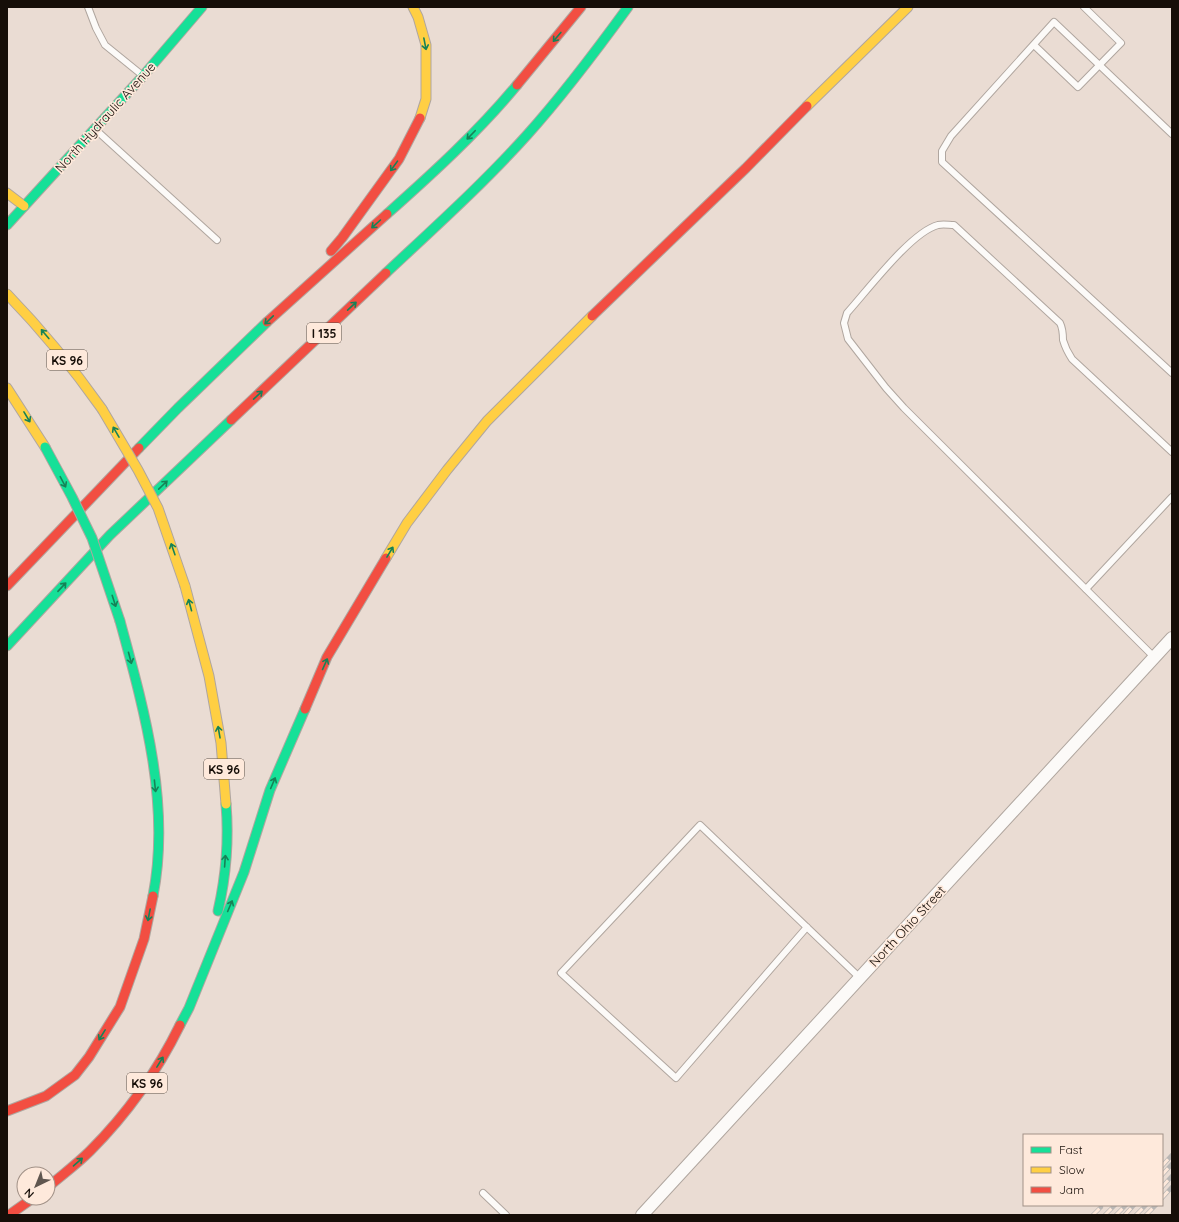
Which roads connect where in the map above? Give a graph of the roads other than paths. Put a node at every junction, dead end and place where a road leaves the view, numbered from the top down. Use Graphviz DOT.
graph roads {
  1 [pos="88,7"];
  2 [pos="202,7"];
  3 [pos="413,7"];
  4 [pos="581,7"];
  5 [pos="628,7"];
  6 [pos="908,7"];
  7 [pos="1084,7"];
  8 [pos="1034,45"];
  9 [pos="1099,66"];
  10 [pos="143,76"];
  11 [pos="95,129"];
  12 [pos="1172,134"];
  13 [pos="7,193"];
  14 [pos="24,206"];
  15 [pos="7,225"];
  16 [pos="216,240"];
  17 [pos="7,294"];
  18 [pos="280,310"];
  19 [pos="1172,373"];
  20 [pos="7,388"];
  21 [pos="1172,452"];
  22 [pos="1172,497"];
  23 [pos="7,586"];
  24 [pos="1086,589"];
  25 [pos="50,599"];
  26 [pos="1172,638"];
  27 [pos="7,646"];
  28 [pos="7,657"];
  29 [pos="1154,657"];
  30 [pos="807,928"];
  31 [pos="210,955"];
  32 [pos="860,978"];
  33 [pos="7,1111"];
  34 [pos="56,1180"];
  35 [pos="483,1193"];
  36 [pos="22,1206"];
  37 [pos="9,1215"];
  38 [pos="506,1215"];
  39 [pos="642,1215"];
  1 -- 10 [label="lane"];
  2 -- 10 [label="main road, North Hydraulic Avenue"];
  3 -- 18 [label="main road, one-way"];
  4 -- 18 [label="main road, one-way"];
  25 -- 5 [label="main road, I 135, one-way"];
  31 -- 6 [label="main road, one-way"];
  7 -- 9 [label="lane"];
  8 -- 9 [label="lane"];
  8 -- 9 [label="lane"];
  8 -- 19 [label="lane"];
  9 -- 12 [label="lane"];
  10 -- 11 [label="main road, North Hydraulic Avenue"];
  11 -- 14 [label="main road, North Hydraulic Avenue"];
  11 -- 16 [label="lane"];
  13 -- 14 [label="main road"];
  14 -- 15 [label="main road, North Hydraulic Avenue"];
  31 -- 17 [label="main road, KS 96, one-way, bridge"];
  18 -- 23 [label="main road, one-way"];
  20 -- 33 [label="main road, one-way, bridge"];
  21 -- 24 [label="lane"];
  22 -- 24 [label="lane"];
  24 -- 29 [label="lane"];
  25 -- 27 [label="main road, I 135"];
  25 -- 28 [label="main road"];
  26 -- 29 [label="street, North Ohio Street"];
  29 -- 32 [label="street, North Ohio Street"];
  30 -- 30 [label="lane"];
  30 -- 32 [label="lane"];
  34 -- 31 [label="main road, KS 96, one-way"];
  32 -- 39 [label="street, North Ohio Street"];
  35 -- 38 [label="lane"];
  36 -- 37 [label="main road"];
}
